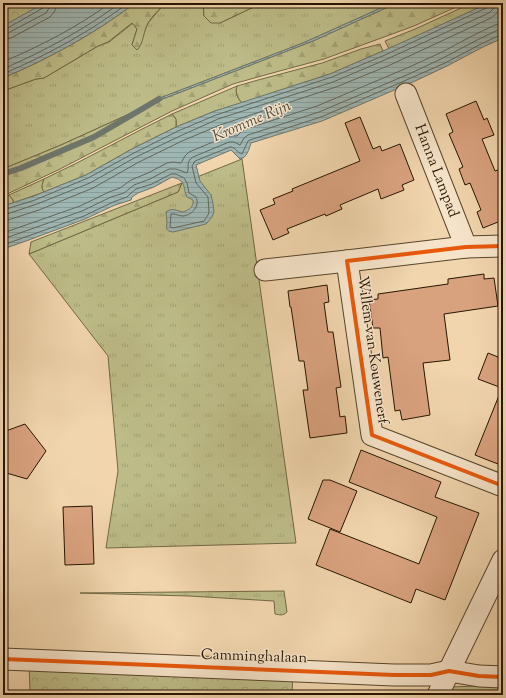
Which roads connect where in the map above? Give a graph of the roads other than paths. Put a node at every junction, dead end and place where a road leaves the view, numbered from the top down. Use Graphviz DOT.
graph roads {
  1 [pos="406,94"];
  2 [pos="503,246"];
  3 [pos="466,247"];
  4 [pos="347,261"];
  5 [pos="265,270"];
  6 [pos="503,486"];
  7 [pos="503,560"];
  8 [pos="3,659"];
  9 [pos="449,671"];
  10 [pos="503,677"];
  11 [pos="438,695"];
  1 -- 3 [label="street, Hanna Lampad"];
  2 -- 3 [label="street, Willem van Kouwenerf"];
  3 -- 4 [label="street, Willem van Kouwenerf"];
  4 -- 5 [label="street, Willem van Kouwenerf"];
  4 -- 6 [label="street, Willem van Kouwenerf"];
  7 -- 9 [label="street"];
  8 -- 9 [label="street, Camminghalaan"];
  9 -- 10 [label="street, Camminghalaan"];
  9 -- 11 [label="street"];
}
